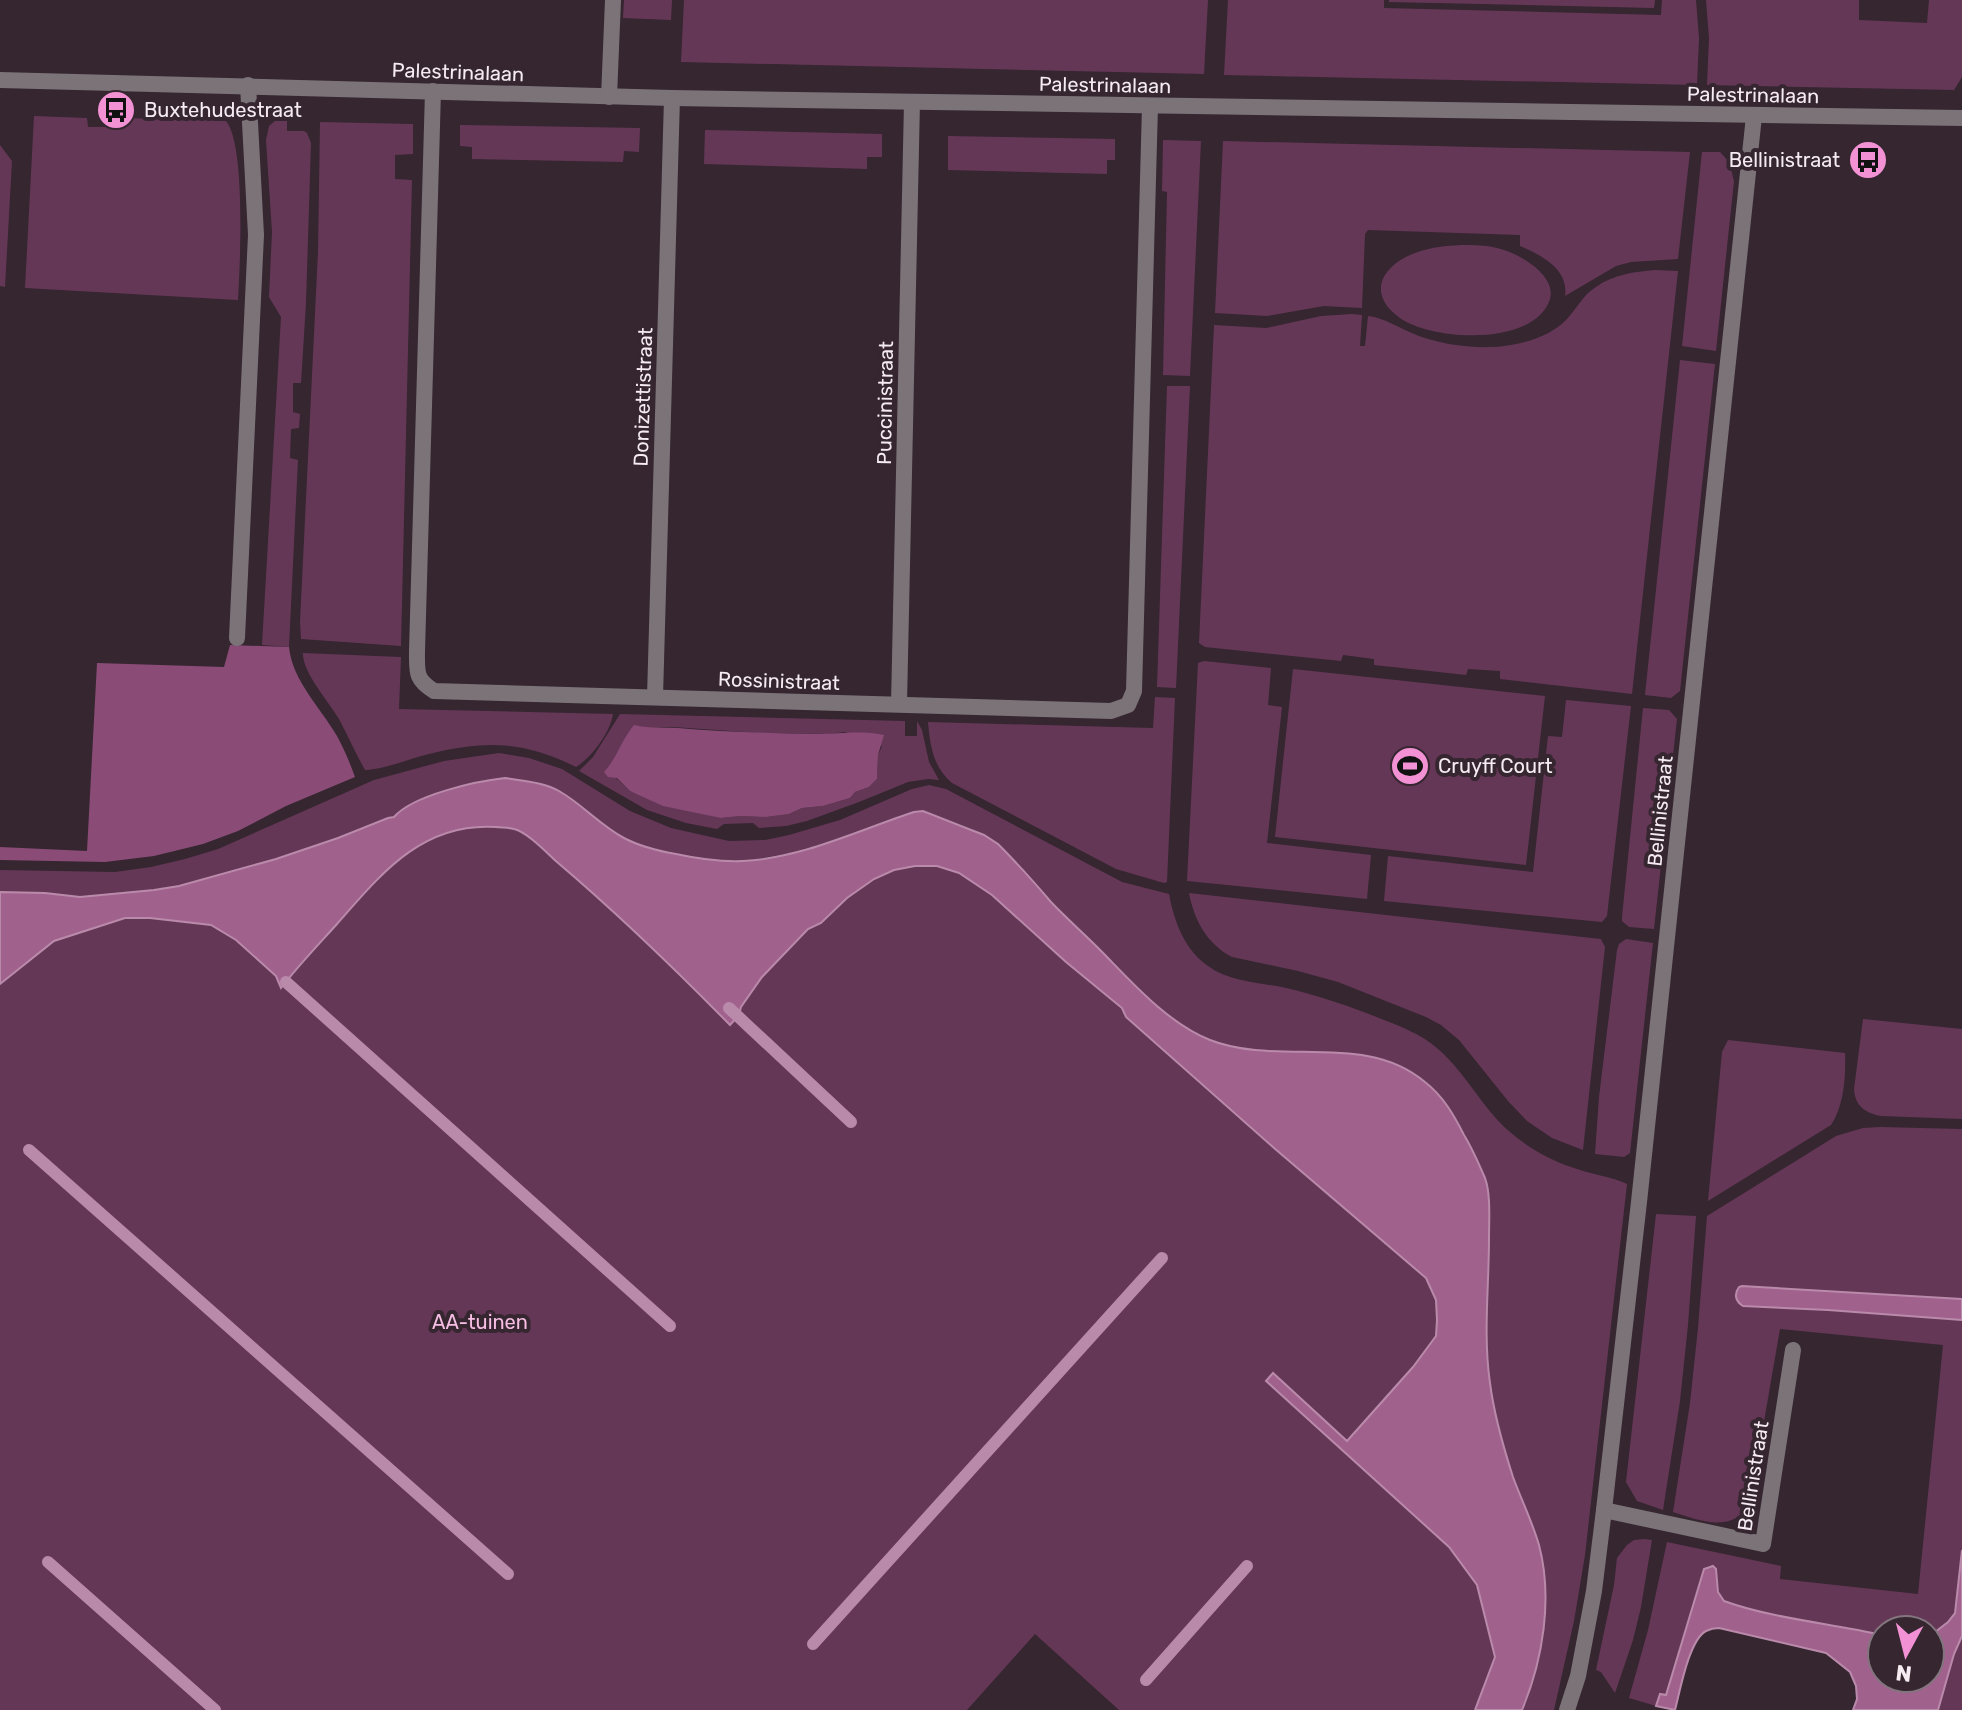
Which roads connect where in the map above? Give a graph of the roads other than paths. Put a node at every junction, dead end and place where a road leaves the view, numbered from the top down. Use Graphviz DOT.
graph roads {
  1 [pos="613,0"];
  2 [pos="0,80"];
  3 [pos="248,85"];
  4 [pos="433,91"];
  5 [pos="609,97"];
  6 [pos="672,98"];
  7 [pos="912,102"];
  8 [pos="1150,106"];
  9 [pos="1754,116"];
  10 [pos="1962,118"];
  11 [pos="237,638"];
  12 [pos="655,697"];
  13 [pos="899,704"];
  14 [pos="1793,1350"];
  15 [pos="1604,1510"];
  16 [pos="1567,1710"];
  1 -- 5 [label="street"];
  2 -- 3 [label="street, Palestrinalaan"];
  3 -- 4 [label="street, Palestrinalaan"];
  3 -- 11 [label="street"];
  4 -- 5 [label="street, Palestrinalaan"];
  4 -- 12 [label="street, Rossinistraat"];
  5 -- 6 [label="street, Palestrinalaan"];
  6 -- 7 [label="street, Palestrinalaan"];
  6 -- 12 [label="street, Donizettistraat"];
  7 -- 8 [label="street, Palestrinalaan"];
  7 -- 13 [label="street, Puccinistraat"];
  8 -- 9 [label="street, Palestrinalaan"];
  8 -- 13 [label="street, Rossinistraat"];
  9 -- 10 [label="street, Palestrinalaan"];
  9 -- 15 [label="street, Bellinistraat"];
  12 -- 13 [label="street, Rossinistraat"];
  14 -- 15 [label="street, Bellinistraat"];
  15 -- 16 [label="street, Bellinistraat"];
}
